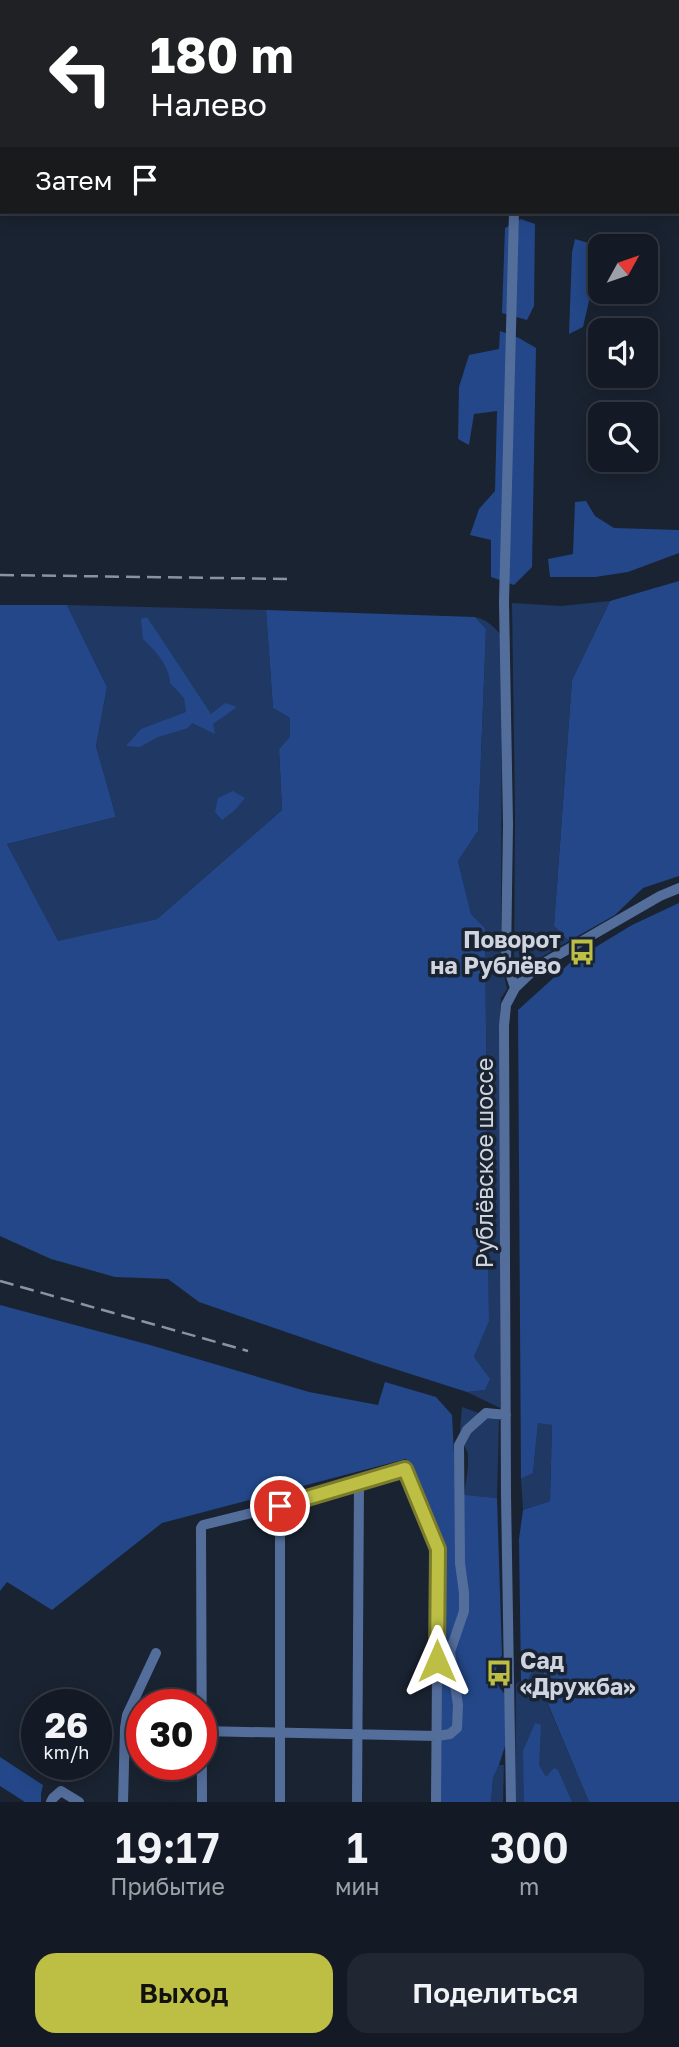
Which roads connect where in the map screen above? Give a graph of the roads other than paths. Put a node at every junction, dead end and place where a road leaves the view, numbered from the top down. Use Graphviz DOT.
graph roads {
  1 [pos="514,214"];
  2 [pos="679,888"];
  3 [pos="514,988"];
  4 [pos="506,1415"];
  5 [pos="359,1484"];
  6 [pos="280,1506"];
  7 [pos="156,1653"];
  8 [pos="202,1689"];
  9 [pos="509,1727"];
  10 [pos="125,1728"];
  11 [pos="217,1731"];
  12 [pos="281,1733"];
  13 [pos="358,1734"];
  14 [pos="437,1736"];
  15 [pos="202,1780"];
  16 [pos="51,1802"];
  17 [pos="79,1802"];
  18 [pos="123,1802"];
  19 [pos="202,1802"];
  20 [pos="280,1802"];
  21 [pos="357,1802"];
  22 [pos="436,1802"];
  23 [pos="505,1802"];
  24 [pos="510,1802"];
  1 -- 3 [label="street, Рублёвское шоссе"];
  2 -- 3 [label="street"];
  3 -- 4 [label="street, Рублёвское шоссе"];
  4 -- 9 [label="street, Рублёвское шоссе"];
  4 -- 14 [label="street"];
  5 -- 6 [label="street"];
  5 -- 13 [label="street"];
  5 -- 14 [label="street"];
  6 -- 8 [label="street"];
  6 -- 12 [label="street"];
  7 -- 10 [label="street"];
  9 -- 23 [label="street, Рублёвское шоссе"];
  9 -- 24 [label="street, Рублёвское шоссе"];
  10 -- 18 [label="street"];
  11 -- 12 [label="street"];
  12 -- 13 [label="street"];
  12 -- 20 [label="street"];
  13 -- 14 [label="street"];
  13 -- 21 [label="street"];
  14 -- 22 [label="street"];
  15 -- 19 [label="street"];
  16 -- 17 [label="street"];
}
